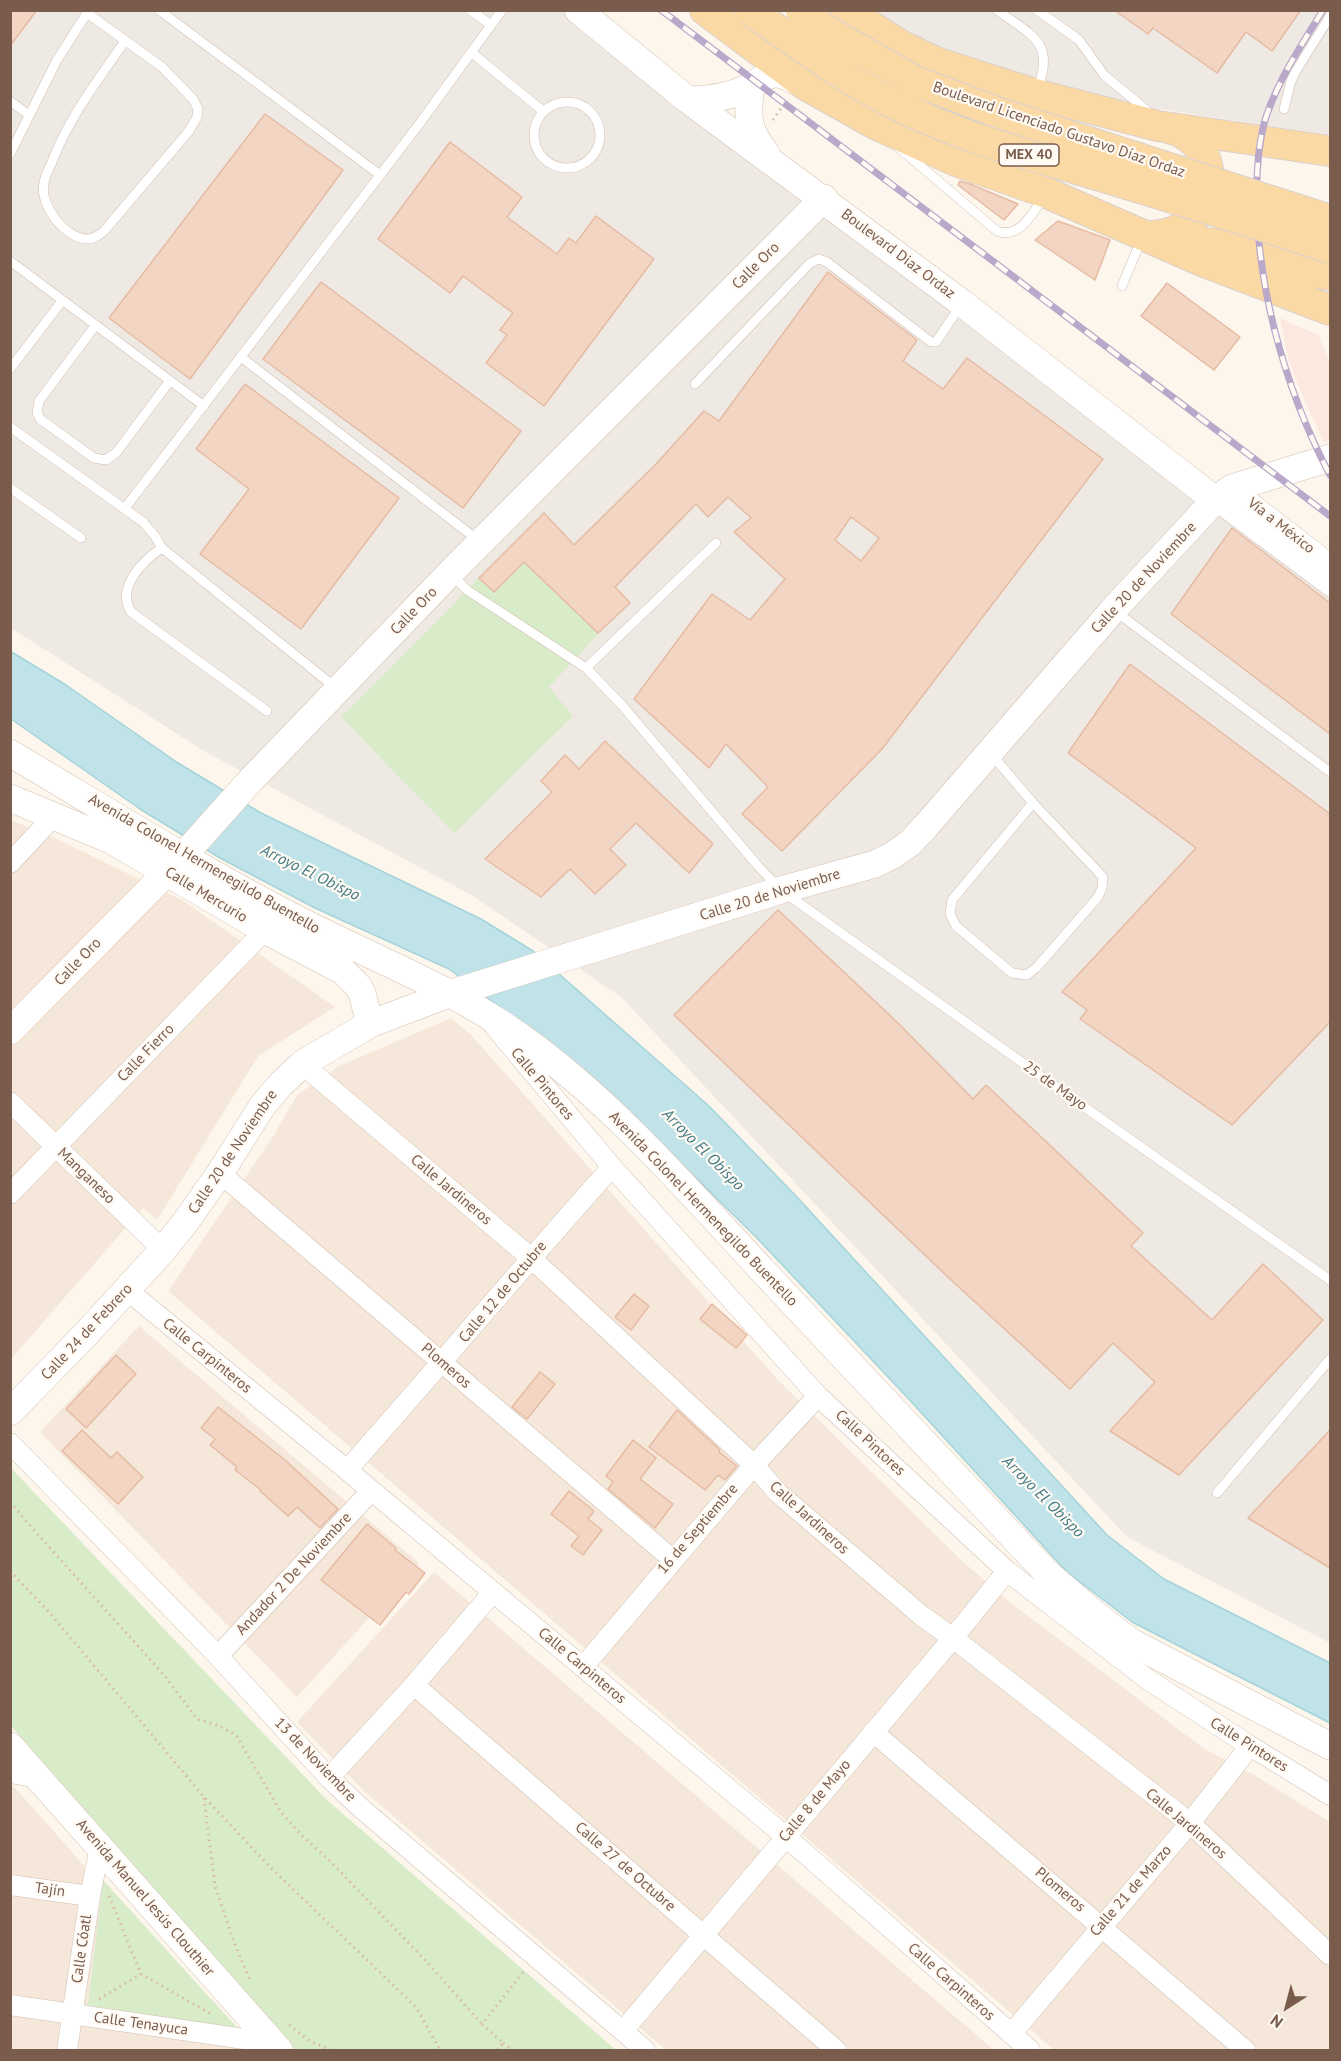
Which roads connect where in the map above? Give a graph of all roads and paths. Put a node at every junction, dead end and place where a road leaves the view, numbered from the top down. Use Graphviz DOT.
graph roads {
  1 [pos="159,10"];
  2 [pos="470,10"];
  3 [pos="502,10"];
  4 [pos="578,10"];
  5 [pos="705,10"];
  6 [pos="750,10"];
  7 [pos="801,10"];
  8 [pos="845,10"];
  9 [pos="997,10"];
  10 [pos="1038,10"];
  11 [pos="88,12"];
  12 [pos="1330,16"];
  13 [pos="491,25"];
  14 [pos="125,41"];
  15 [pos="471,52"];
  16 [pos="750,88"];
  17 [pos="797,90"];
  18 [pos="1035,94"];
  19 [pos="688,100"];
  20 [pos="10,101"];
  21 [pos="1284,110"];
  22 [pos="544,112"];
  23 [pos="29,115"];
  24 [pos="875,124"];
  25 [pos="768,126"];
  26 [pos="1158,126"];
  27 [pos="13,141"];
  28 [pos="1329,147"];
  29 [pos="10,154"];
  30 [pos="772,162"];
  31 [pos="380,175"];
  32 [pos="1047,193"];
  33 [pos="824,198"];
  34 [pos="1330,220"];
  35 [pos="1148,238"];
  36 [pos="1330,248"];
  37 [pos="10,261"];
  38 [pos="1330,275"];
  39 [pos="1122,286"];
  40 [pos="62,301"];
  41 [pos="962,303"];
  42 [pos="1330,310"];
  43 [pos="95,326"];
  44 [pos="241,357"];
  45 [pos="10,369"];
  46 [pos="170,382"];
  47 [pos="695,384"];
  48 [pos="204,406"];
  49 [pos="10,428"];
  50 [pos="1330,458"];
  51 [pos="10,489"];
  52 [pos="1223,494"];
  53 [pos="125,508"];
  54 [pos="81,538"];
  55 [pos="481,543"];
  56 [pos="716,543"];
  57 [pos="162,548"];
  58 [pos="1330,564"];
  59 [pos="450,573"];
  60 [pos="1330,586"];
  61 [pos="1113,610"];
  62 [pos="586,668"];
  63 [pos="338,689"];
  64 [pos="267,711"];
  65 [pos="990,752"];
  66 [pos="10,753"];
  67 [pos="1330,772"];
  68 [pos="10,798"];
  69 [pos="1033,804"];
  70 [pos="54,816"];
  71 [pos="116,829"];
  72 [pos="180,857"];
  73 [pos="10,862"];
  74 [pos="781,890"];
  75 [pos="274,921"];
  76 [pos="449,994"];
  77 [pos="481,1011"];
  78 [pos="370,1024"];
  79 [pos="10,1031"];
  80 [pos="302,1064"];
  81 [pos="10,1102"];
  82 [pos="56,1147"];
  83 [pos="612,1167"];
  84 [pos="220,1173"];
  85 [pos="10,1194"];
  86 [pos="163,1250"];
  87 [pos="531,1258"];
  88 [pos="1330,1266"];
  89 [pos="1327,1277"];
  90 [pos="127,1290"];
  91 [pos="1330,1359"];
  92 [pos="442,1363"];
  93 [pos="818,1396"];
  94 [pos="10,1412"];
  95 [pos="10,1443"];
  96 [pos="754,1465"];
  97 [pos="346,1470"];
  98 [pos="370,1491"];
  99 [pos="1216,1493"];
  100 [pos="10,1502"];
  101 [pos="672,1559"];
  102 [pos="10,1571"];
  103 [pos="1007,1571"];
  104 [pos="493,1592"];
  105 [pos="953,1638"];
  106 [pos="218,1656"];
  107 [pos="583,1667"];
  108 [pos="414,1686"];
  109 [pos="873,1732"];
  110 [pos="10,1746"];
  111 [pos="1250,1746"];
  112 [pos="1330,1746"];
  113 [pos="10,1773"];
  114 [pos="39,1778"];
  115 [pos="329,1778"];
  116 [pos="1330,1795"];
  117 [pos="204,1797"];
  118 [pos="1190,1823"];
  119 [pos="785,1836"];
  120 [pos="99,1856"];
  121 [pos="10,1885"];
  122 [pos="90,1896"];
  123 [pos="1101,1926"];
  124 [pos="704,1935"];
  125 [pos="1330,1955"];
  126 [pos="536,1957"];
  127 [pos="141,1974"];
  128 [pos="252,1987"];
  129 [pos="93,2002"];
  130 [pos="10,2005"];
  131 [pos="73,2014"];
  132 [pos="220,2019"];
  133 [pos="482,2024"];
  134 [pos="623,2031"];
  135 [pos="1011,2034"];
  136 [pos="277,2038"];
  137 [pos="503,2043"];
  138 [pos="67,2050"];
  139 [pos="331,2050"];
  140 [pos="440,2050"];
  141 [pos="497,2050"];
  142 [pos="512,2050"];
  143 [pos="645,2050"];
  144 [pos="836,2050"];
  145 [pos="1030,2050"];
  146 [pos="1245,2050"];
  1 -- 31 [label="lane"];
  2 -- 13 [label="lane"];
  3 -- 13 [label="lane"];
  4 -- 19 [label="street, Boulevard Diaz Ordaz"];
  5 -- 17 [label="main road"];
  6 -- 36 [label="main road, Boulevard Licenciado Gustavo Díaz Ordaz / MEX 40, bridge"];
  7 -- 34 [label="main road, Boulevard Licenciado Gustavo Díaz Ordaz / MEX 40, bridge"];
  8 -- 18 [label="main road"];
  9 -- 18 [label="lane"];
  10 -- 26 [label="lane"];
  11 -- 14 [label="lane"];
  11 -- 23 [label="lane"];
  12 -- 21 [label="lane"];
  13 -- 15 [label="lane"];
  14 -- 14 [label="lane"];
  15 -- 22 [label="lane"];
  15 -- 31 [label="lane"];
  16 -- 17 [label="street"];
  16 -- 19 [label="street"];
  16 -- 30 [label="street"];
  17 -- 24 [label="main road"];
  17 -- 25 [label="path"];
  18 -- 26 [label="main road"];
  19 -- 30 [label="street, Boulevard Diaz Ordaz"];
  20 -- 23 [label="lane"];
  22 -- 22 [label="lane"];
  23 -- 27 [label="lane"];
  24 -- 32 [label="main road"];
  24 -- 32 [label="lane"];
  26 -- 28 [label="main road"];
  26 -- 35 [label="main road"];
  27 -- 29 [label="lane"];
  30 -- 33 [label="street, Boulevard Diaz Ordaz"];
  31 -- 44 [label="lane"];
  32 -- 35 [label="main road"];
  33 -- 41 [label="street, Boulevard Diaz Ordaz"];
  33 -- 55 [label="street, Calle Oro"];
  35 -- 38 [label="main road"];
  35 -- 39 [label="lane"];
  35 -- 42 [label="main road"];
  37 -- 40 [label="lane"];
  40 -- 43 [label="lane"];
  40 -- 45 [label="lane"];
  41 -- 47 [label="lane"];
  41 -- 52 [label="street, Boulevard Diaz Ordaz"];
  43 -- 46 [label="lane"];
  43 -- 46 [label="lane"];
  44 -- 48 [label="lane"];
  44 -- 55 [label="lane"];
  46 -- 48 [label="lane"];
  48 -- 53 [label="lane"];
  49 -- 53 [label="lane"];
  50 -- 52 [label="street"];
  51 -- 54 [label="lane"];
  52 -- 58 [label="street, Vía a México"];
  52 -- 60 [label="street"];
  52 -- 61 [label="street, Calle 20 de Noviembre"];
  53 -- 57 [label="lane"];
  55 -- 59 [label="street, Calle Oro"];
  56 -- 62 [label="lane"];
  57 -- 63 [label="lane"];
  57 -- 64 [label="lane"];
  59 -- 62 [label="lane, 25 de Mayo"];
  59 -- 63 [label="street, Calle Oro"];
  61 -- 65 [label="street, Calle 20 de Noviembre"];
  61 -- 67 [label="lane"];
  62 -- 74 [label="lane, 25 de Mayo"];
  63 -- 72 [label="street, Calle Oro"];
  65 -- 69 [label="lane"];
  65 -- 74 [label="street, Calle 20 de Noviembre"];
  66 -- 71 [label="street, Avenida Colonel Hermenegildo Buentello"];
  68 -- 70 [label="street, Calle Mercurio"];
  69 -- 69 [label="lane"];
  70 -- 71 [label="street, Calle Mercurio"];
  70 -- 73 [label="street"];
  71 -- 72 [label="street, Calle Mercurio"];
  72 -- 75 [label="street, Calle Mercurio"];
  72 -- 79 [label="street, Calle Oro"];
  74 -- 76 [label="street, Calle 20 de Noviembre"];
  74 -- 89 [label="lane, 25 de Mayo"];
  75 -- 76 [label="street, Avenida Colonel Hermenegildo Buentello"];
  75 -- 78 [label="street, Calle Mercurio"];
  75 -- 82 [label="street, Calle Fierro"];
  76 -- 77 [label="street, Avenida Colonel Hermenegildo Buentello"];
  76 -- 78 [label="street, Calle 20 de Noviembre"];
  77 -- 83 [label="street, Calle Pintores"];
  77 -- 112 [label="street, Avenida Colonel Hermenegildo Buentello"];
  78 -- 80 [label="street, Calle 20 de Noviembre"];
  80 -- 84 [label="street, Calle 20 de Noviembre"];
  80 -- 87 [label="street, Calle Jardineros"];
  81 -- 82 [label="street, Manganeso"];
  82 -- 85 [label="street, Calle Fierro"];
  82 -- 86 [label="street, Manganeso"];
  83 -- 87 [label="street, Calle 12 de Octubre"];
  83 -- 93 [label="street, Calle Pintores"];
  84 -- 86 [label="street, Calle 20 de Noviembre"];
  84 -- 92 [label="street, Plomeros"];
  86 -- 90 [label="street, Calle 24 de Febrero"];
  87 -- 92 [label="street, Calle 12 de Octubre"];
  87 -- 96 [label="street, Calle Jardineros"];
  88 -- 89 [label="lane"];
  90 -- 94 [label="street, Calle 24 de Febrero"];
  90 -- 97 [label="street, Calle Carpinteros"];
  91 -- 99 [label="lane"];
  92 -- 97 [label="street, Calle 12 de Octubre"];
  92 -- 101 [label="street, Plomeros"];
  93 -- 96 [label="street, 16 de Septiembre"];
  93 -- 103 [label="street, Calle Pintores"];
  95 -- 106 [label="street, 13 de Noviembre"];
  96 -- 101 [label="street, 16 de Septiembre"];
  96 -- 105 [label="street, Calle Jardineros"];
  97 -- 98 [label="street, Calle Carpinteros"];
  98 -- 104 [label="street, Calle Carpinteros"];
  98 -- 106 [label="street, Andador 2 De Noviembre"];
  100 -- 133 [label="path"];
  101 -- 107 [label="street, 16 de Septiembre"];
  102 -- 117 [label="path"];
  103 -- 105 [label="street, Calle 8 de Mayo"];
  103 -- 111 [label="street, Calle Pintores"];
  104 -- 107 [label="street, Calle Carpinteros"];
  104 -- 108 [label="street"];
  105 -- 109 [label="street, Calle 8 de Mayo"];
  105 -- 118 [label="street, Calle Jardineros"];
  106 -- 115 [label="street, 13 de Noviembre"];
  107 -- 119 [label="street, Calle Carpinteros"];
  108 -- 115 [label="street"];
  108 -- 124 [label="street, Calle 27 de Octubre"];
  109 -- 119 [label="street, Calle 8 de Mayo"];
  109 -- 123 [label="street, Plomeros"];
  110 -- 114 [label="street, Avenida Manuel Jesús Clouthier"];
  111 -- 116 [label="street, Calle Pintores"];
  111 -- 118 [label="street, Calle 21 de Marzo"];
  113 -- 114 [label="street"];
  114 -- 120 [label="street, Avenida Manuel Jesús Clouthier"];
  115 -- 126 [label="street, 13 de Noviembre"];
  117 -- 128 [label="path"];
  117 -- 140 [label="path"];
  118 -- 123 [label="street, Calle 21 de Marzo"];
  118 -- 125 [label="street, Calle Jardineros"];
  119 -- 124 [label="street, Calle 8 de Mayo"];
  119 -- 135 [label="street, Calle Carpinteros"];
  120 -- 122 [label="street, Calle Cóatl"];
  120 -- 127 [label="path"];
  120 -- 136 [label="street, Avenida Manuel Jesús Clouthier"];
  121 -- 122 [label="street, Tajín"];
  122 -- 131 [label="street, Calle Cóatl"];
  123 -- 135 [label="street, Calle 21 de Marzo"];
  123 -- 146 [label="street, Plomeros"];
  124 -- 134 [label="street, Calle 8 de Mayo"];
  124 -- 144 [label="street, Calle 27 de Octubre"];
  126 -- 133 [label="path"];
  126 -- 134 [label="street, 13 de Noviembre"];
  127 -- 129 [label="path"];
  127 -- 132 [label="path"];
  130 -- 131 [label="street, Calle Tenayuca"];
  131 -- 136 [label="street, Calle Tenayuca"];
  131 -- 138 [label="street, Calle Cóatl"];
  133 -- 137 [label="path"];
  134 -- 143 [label="street, 13 de Noviembre"];
  135 -- 145 [label="street, Calle Carpinteros"];
  136 -- 139 [label="path"];
  137 -- 141 [label="path"];
  137 -- 142 [label="path"];
}
